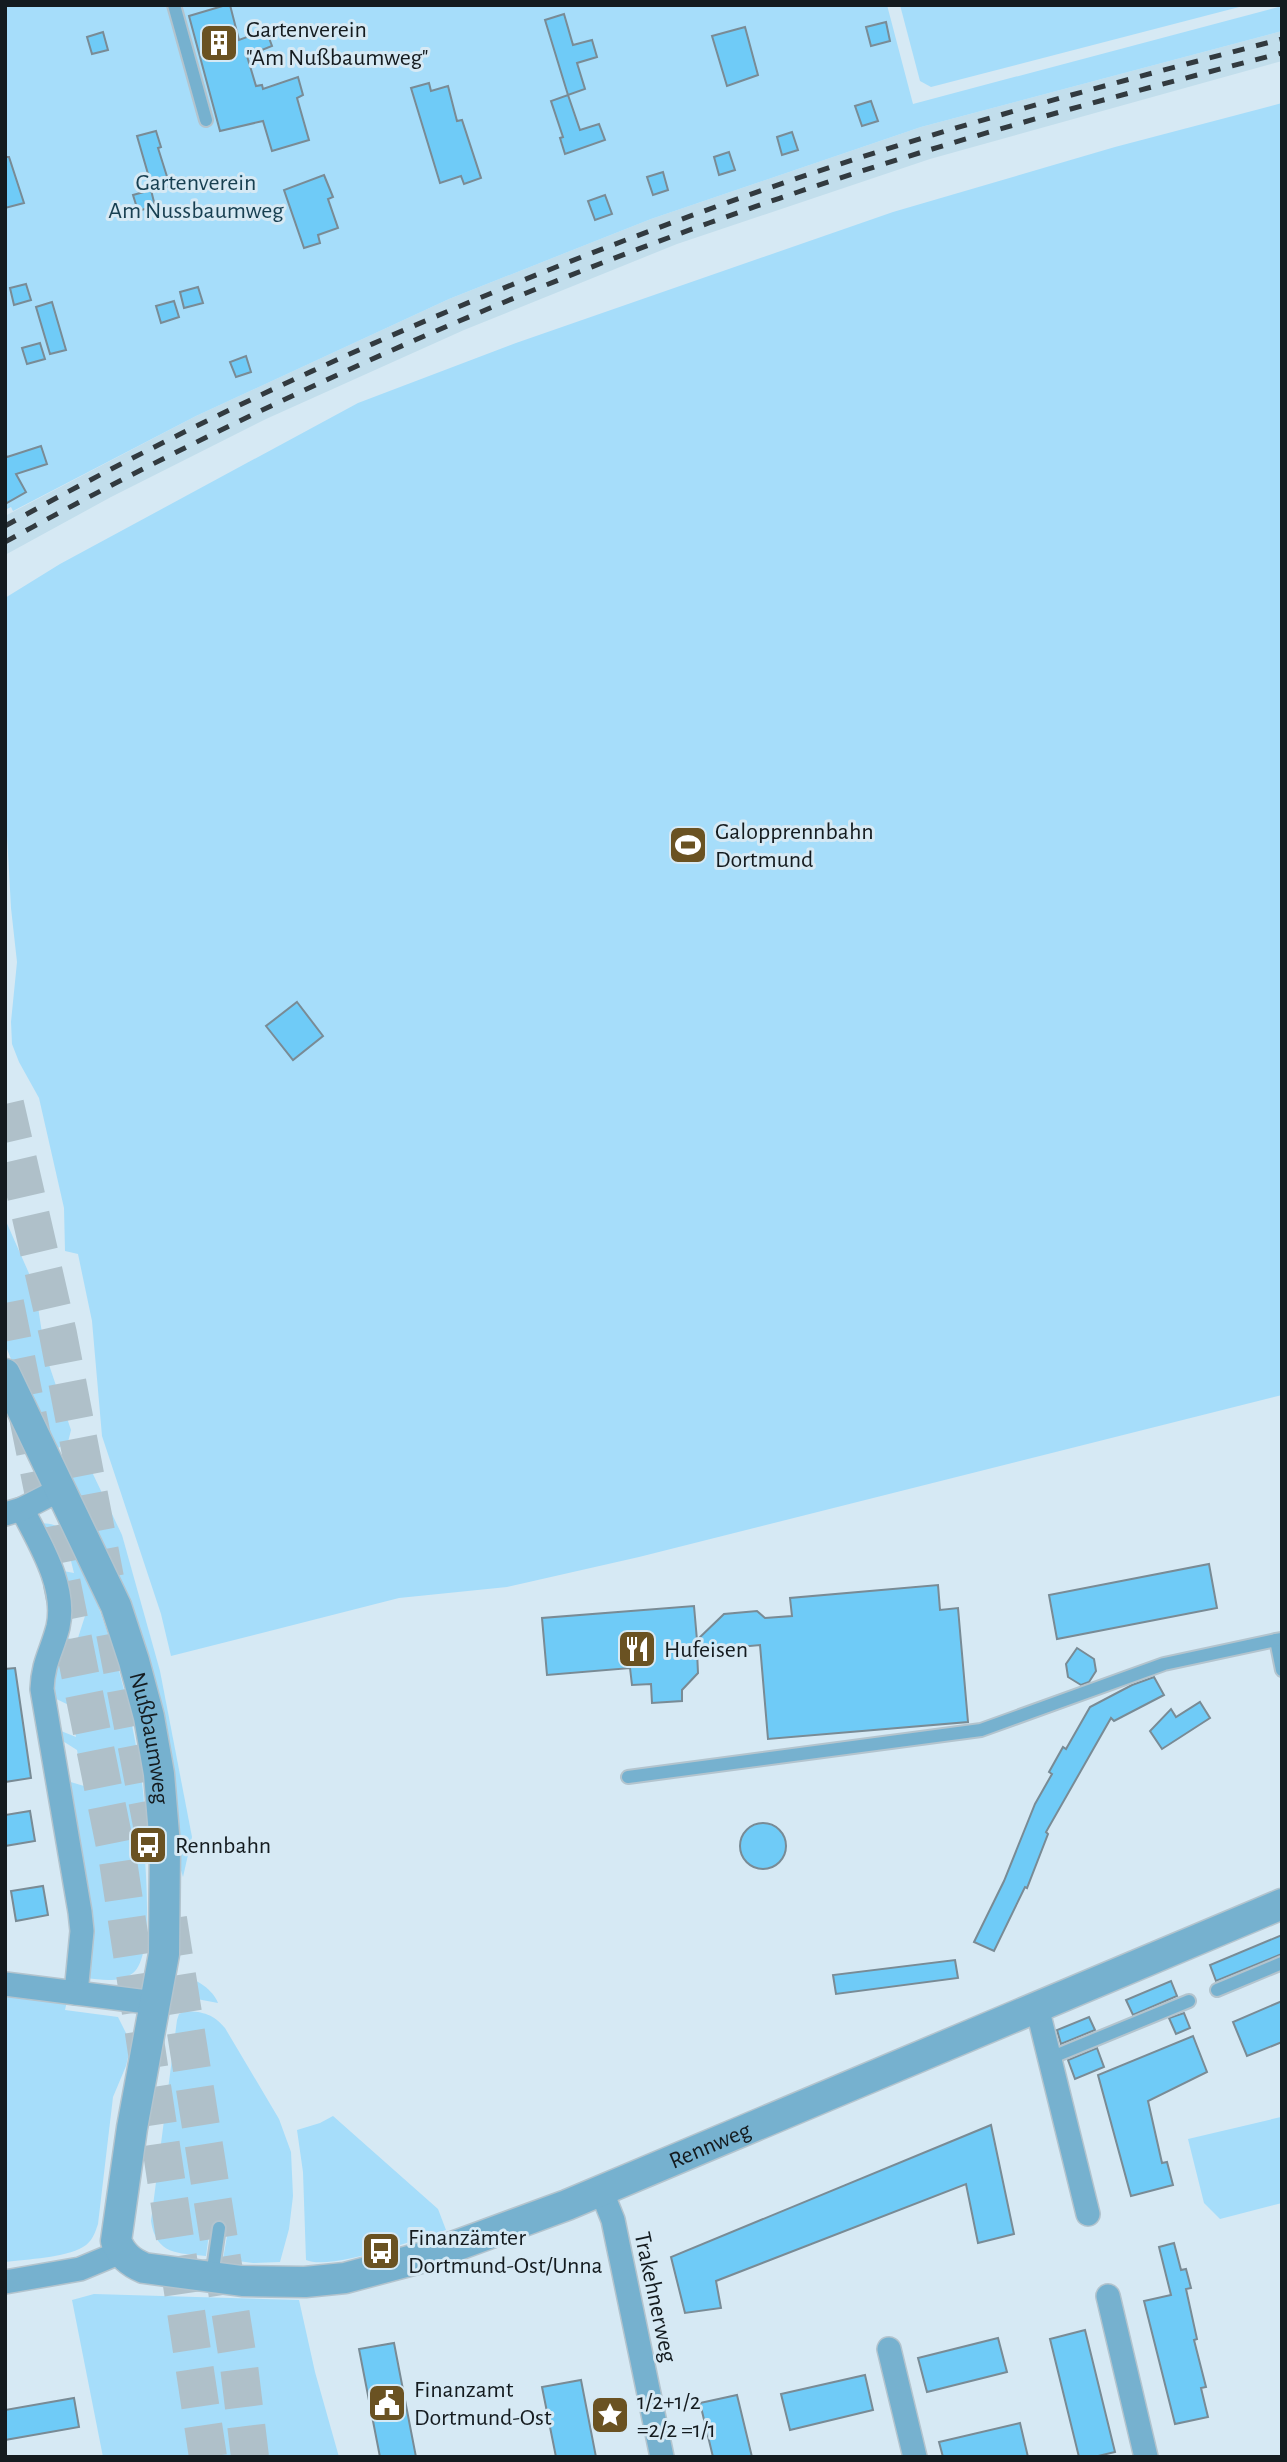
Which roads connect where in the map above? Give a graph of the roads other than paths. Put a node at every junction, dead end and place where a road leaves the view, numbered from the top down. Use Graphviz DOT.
graph roads {
  1 [pos="174,5"];
  2 [pos="206,120"];
  3 [pos="5,1374"];
  4 [pos="61,1489"];
  5 [pos="14,1511"];
  6 [pos="1279,1640"];
  7 [pos="1282,1670"];
  8 [pos="628,1777"];
  9 [pos="1282,1905"];
  10 [pos="1282,1963"];
  11 [pos="5,1984"];
  12 [pos="1217,1990"];
  13 [pos="76,1993"];
  14 [pos="1189,2001"];
  15 [pos="155,2003"];
  16 [pos="1037,2007"];
  17 [pos="1050,2058"];
  18 [pos="601,2190"];
  19 [pos="1088,2214"];
  20 [pos="219,2228"];
  21 [pos="121,2252"];
  22 [pos="212,2277"];
  23 [pos="5,2282"];
  24 [pos="1108,2296"];
  25 [pos="889,2349"];
  26 [pos="662,2457"];
  27 [pos="915,2457"];
  28 [pos="1146,2457"];
  1 -- 2 [label="lane"];
  3 -- 4 [label="street, Nußbaumweg"];
  4 -- 5 [label="street"];
  4 -- 15 [label="street, Nußbaumweg"];
  5 -- 13 [label="street"];
  6 -- 7 [label="lane"];
  6 -- 8 [label="lane"];
  9 -- 16 [label="street, Rennweg"];
  10 -- 12 [label="lane"];
  11 -- 13 [label="street"];
  13 -- 15 [label="street"];
  14 -- 17 [label="lane"];
  15 -- 21 [label="street, Nußbaumweg"];
  16 -- 17 [label="street"];
  16 -- 18 [label="street, Rennweg"];
  17 -- 19 [label="street"];
  18 -- 22 [label="street, Rennweg"];
  18 -- 26 [label="street, Trakehnerweg"];
  20 -- 22 [label="lane"];
  21 -- 22 [label="street, Rennweg"];
  21 -- 23 [label="street"];
  24 -- 28 [label="street"];
  25 -- 27 [label="street"];
}
